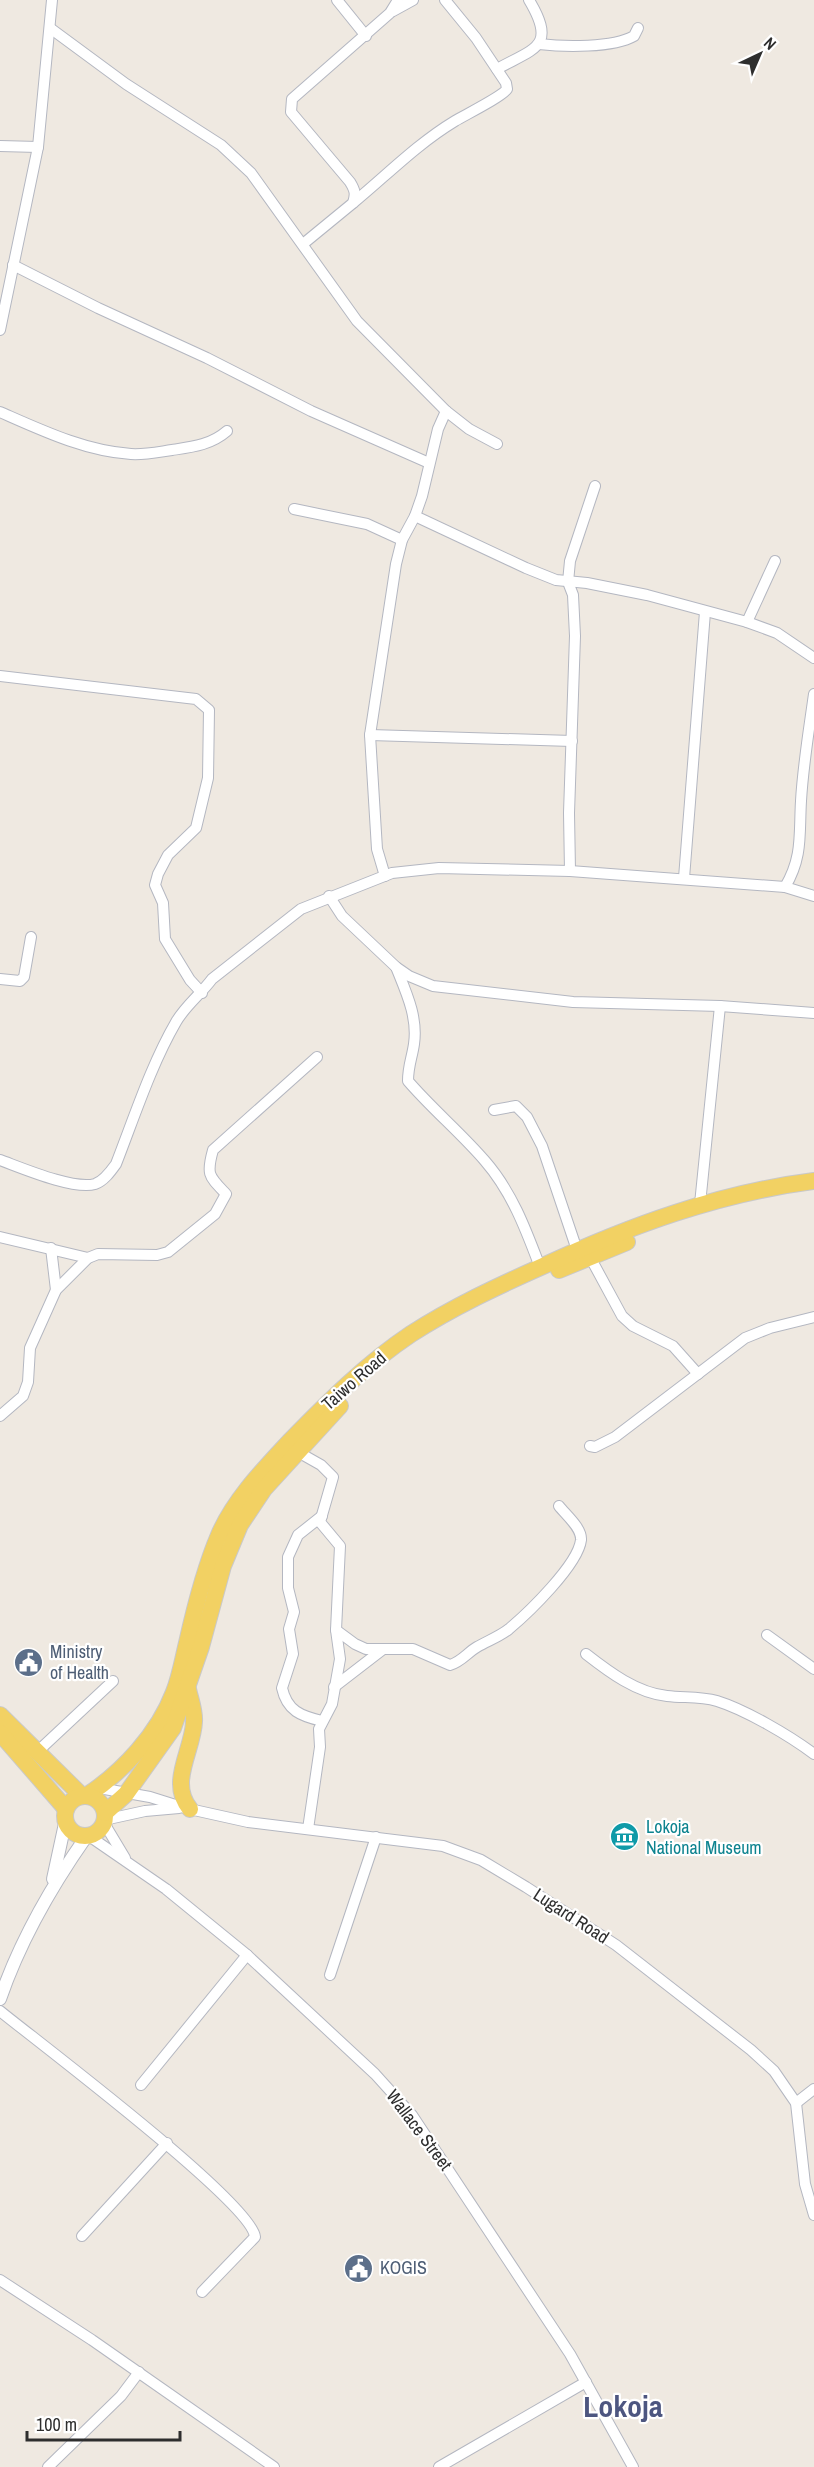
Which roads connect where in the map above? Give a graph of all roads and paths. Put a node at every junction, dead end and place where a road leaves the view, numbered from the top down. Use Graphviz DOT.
graph roads {
  1 [pos="52,0"];
  2 [pos="337,0"];
  3 [pos="398,0"];
  4 [pos="413,0"];
  5 [pos="446,0"];
  6 [pos="529,0"];
  7 [pos="390,13"];
  8 [pos="50,28"];
  9 [pos="638,28"];
  10 [pos="366,36"];
  11 [pos="539,44"];
  12 [pos="497,69"];
  13 [pos="0,146"];
  14 [pos="38,147"];
  15 [pos="352,203"];
  16 [pos="303,244"];
  17 [pos="13,265"];
  18 [pos="0,330"];
  19 [pos="446,411"];
  20 [pos="0,412"];
  21 [pos="227,431"];
  22 [pos="496,444"];
  23 [pos="429,463"];
  24 [pos="595,486"];
  25 [pos="294,509"];
  26 [pos="415,516"];
  27 [pos="402,540"];
  28 [pos="775,561"];
  29 [pos="568,582"];
  30 [pos="705,612"];
  31 [pos="747,622"];
  32 [pos="814,658"];
  33 [pos="0,676"];
  34 [pos="814,694"];
  35 [pos="370,735"];
  36 [pos="572,741"];
  37 [pos="570,871"];
  38 [pos="385,876"];
  39 [pos="684,878"];
  40 [pos="785,887"];
  41 [pos="329,896"];
  42 [pos="814,896"];
  43 [pos="31,937"];
  44 [pos="396,967"];
  45 [pos="0,979"];
  46 [pos="202,993"];
  47 [pos="720,1006"];
  48 [pos="814,1013"];
  49 [pos="317,1058"];
  50 [pos="494,1110"];
  51 [pos="0,1160"];
  52 [pos="814,1181"];
  53 [pos="814,1191"];
  54 [pos="700,1204"];
  55 [pos="0,1237"];
  56 [pos="51,1248"];
  57 [pos="584,1253"];
  58 [pos="88,1258"];
  59 [pos="540,1267"];
  60 [pos="56,1290"];
  61 [pos="814,1317"];
  62 [pos="698,1374"];
  63 [pos="0,1416"];
  64 [pos="590,1446"];
  65 [pos="298,1452"];
  66 [pos="559,1506"];
  67 [pos="322,1516"];
  68 [pos="336,1630"];
  69 [pos="767,1635"];
  70 [pos="382,1650"];
  71 [pos="586,1654"];
  72 [pos="814,1669"];
  73 [pos="113,1681"];
  74 [pos="334,1687"];
  75 [pos="188,1688"];
  76 [pos="0,1715"];
  77 [pos="322,1721"];
  78 [pos="0,1732"];
  79 [pos="36,1753"];
  80 [pos="814,1754"];
  81 [pos="89,1793"];
  82 [pos="126,1794"];
  83 [pos="188,1808"];
  84 [pos="66,1814"];
  85 [pos="104,1818"];
  86 [pos="308,1829"];
  87 [pos="87,1836"];
  88 [pos="376,1837"];
  89 [pos="126,1861"];
  90 [pos="52,1886"];
  91 [pos="247,1955"];
  92 [pos="330,1975"];
  93 [pos="0,1999"];
  94 [pos="0,2011"];
  95 [pos="141,2085"];
  96 [pos="814,2089"];
  97 [pos="796,2103"];
  98 [pos="166,2143"];
  99 [pos="814,2215"];
  100 [pos="82,2236"];
  101 [pos="0,2280"];
  102 [pos="202,2292"];
  103 [pos="139,2372"];
  104 [pos="586,2382"];
  105 [pos="48,2467"];
  106 [pos="273,2467"];
  107 [pos="439,2467"];
  108 [pos="633,2467"];
  1 -- 8 [label="street"];
  2 -- 10 [label="street"];
  3 -- 7 [label="street"];
  4 -- 7 [label="street"];
  5 -- 12 [label="street"];
  6 -- 11 [label="street"];
  7 -- 10 [label="street"];
  8 -- 14 [label="street"];
  8 -- 16 [label="street"];
  9 -- 11 [label="street"];
  10 -- 15 [label="street"];
  11 -- 12 [label="street"];
  12 -- 15 [label="street"];
  13 -- 14 [label="street"];
  14 -- 17 [label="street"];
  15 -- 16 [label="street"];
  16 -- 19 [label="street"];
  17 -- 18 [label="street"];
  17 -- 23 [label="street"];
  19 -- 22 [label="street"];
  19 -- 23 [label="street"];
  20 -- 21 [label="street"];
  23 -- 26 [label="street"];
  24 -- 29 [label="street"];
  25 -- 27 [label="street"];
  26 -- 27 [label="street"];
  26 -- 29 [label="street"];
  27 -- 35 [label="street"];
  28 -- 31 [label="street"];
  29 -- 30 [label="street"];
  29 -- 36 [label="street"];
  30 -- 31 [label="street"];
  30 -- 39 [label="street"];
  31 -- 32 [label="street"];
  33 -- 46 [label="street"];
  34 -- 40 [label="street"];
  35 -- 36 [label="street"];
  35 -- 38 [label="street"];
  36 -- 37 [label="street"];
  37 -- 38 [label="street"];
  37 -- 39 [label="street"];
  38 -- 41 [label="street"];
  39 -- 40 [label="street"];
  40 -- 42 [label="street"];
  41 -- 44 [label="street"];
  41 -- 46 [label="street"];
  43 -- 45 [label="street"];
  44 -- 47 [label="street"];
  44 -- 59 [label="street"];
  46 -- 51 [label="street"];
  47 -- 48 [label="street"];
  47 -- 54 [label="street"];
  49 -- 58 [label="street"];
  50 -- 57 [label="street"];
  52 -- 54 [label="main road, Taiwo Road"];
  53 -- 57 [label="main road, Taiwo Road"];
  54 -- 57 [label="main road, Taiwo Road"];
  55 -- 56 [label="street"];
  56 -- 58 [label="street"];
  56 -- 60 [label="street"];
  57 -- 59 [label="main road, Taiwo Road"];
  57 -- 62 [label="street"];
  57 -- 65 [label="main road, Taiwo Road"];
  58 -- 60 [label="street"];
  59 -- 81 [label="main road, Taiwo Road"];
  60 -- 63 [label="street"];
  61 -- 62 [label="street"];
  62 -- 64 [label="street"];
  65 -- 67 [label="street"];
  65 -- 75 [label="main road, Taiwo Road"];
  66 -- 70 [label="street"];
  67 -- 68 [label="street"];
  67 -- 77 [label="street"];
  68 -- 70 [label="street"];
  68 -- 74 [label="street"];
  69 -- 72 [label="street"];
  70 -- 74 [label="street"];
  71 -- 80 [label="street"];
  73 -- 79 [label="street"];
  74 -- 77 [label="street"];
  75 -- 82 [label="main road, Taiwo Road"];
  75 -- 83 [label="main road"];
  76 -- 79 [label="main road"];
  77 -- 86 [label="street"];
  78 -- 84 [label="main road"];
  79 -- 81 [label="main road"];
  81 -- 82 [label="street"];
  81 -- 84 [label="main road"];
  81 -- 85 [label="main road"];
  82 -- 83 [label="street"];
  82 -- 85 [label="main road, Taiwo Road"];
  83 -- 85 [label="street"];
  83 -- 86 [label="street, Lugard Road"];
  84 -- 87 [label="main road"];
  84 -- 90 [label="street"];
  85 -- 87 [label="main road"];
  85 -- 89 [label="street"];
  86 -- 88 [label="street, Lugard Road"];
  87 -- 89 [label="street, Wallace Street"];
  87 -- 90 [label="street"];
  88 -- 92 [label="street"];
  88 -- 97 [label="street, Lugard Road"];
  89 -- 91 [label="street, Wallace Street"];
  90 -- 93 [label="street"];
  91 -- 95 [label="street"];
  91 -- 104 [label="street, Wallace Street"];
  94 -- 98 [label="street"];
  96 -- 97 [label="street"];
  97 -- 99 [label="street, Lugard Road"];
  98 -- 100 [label="street"];
  98 -- 102 [label="street"];
  101 -- 103 [label="street"];
  103 -- 105 [label="street"];
  103 -- 106 [label="street"];
  104 -- 107 [label="street"];
  104 -- 108 [label="street, Wallace Street"];
}
